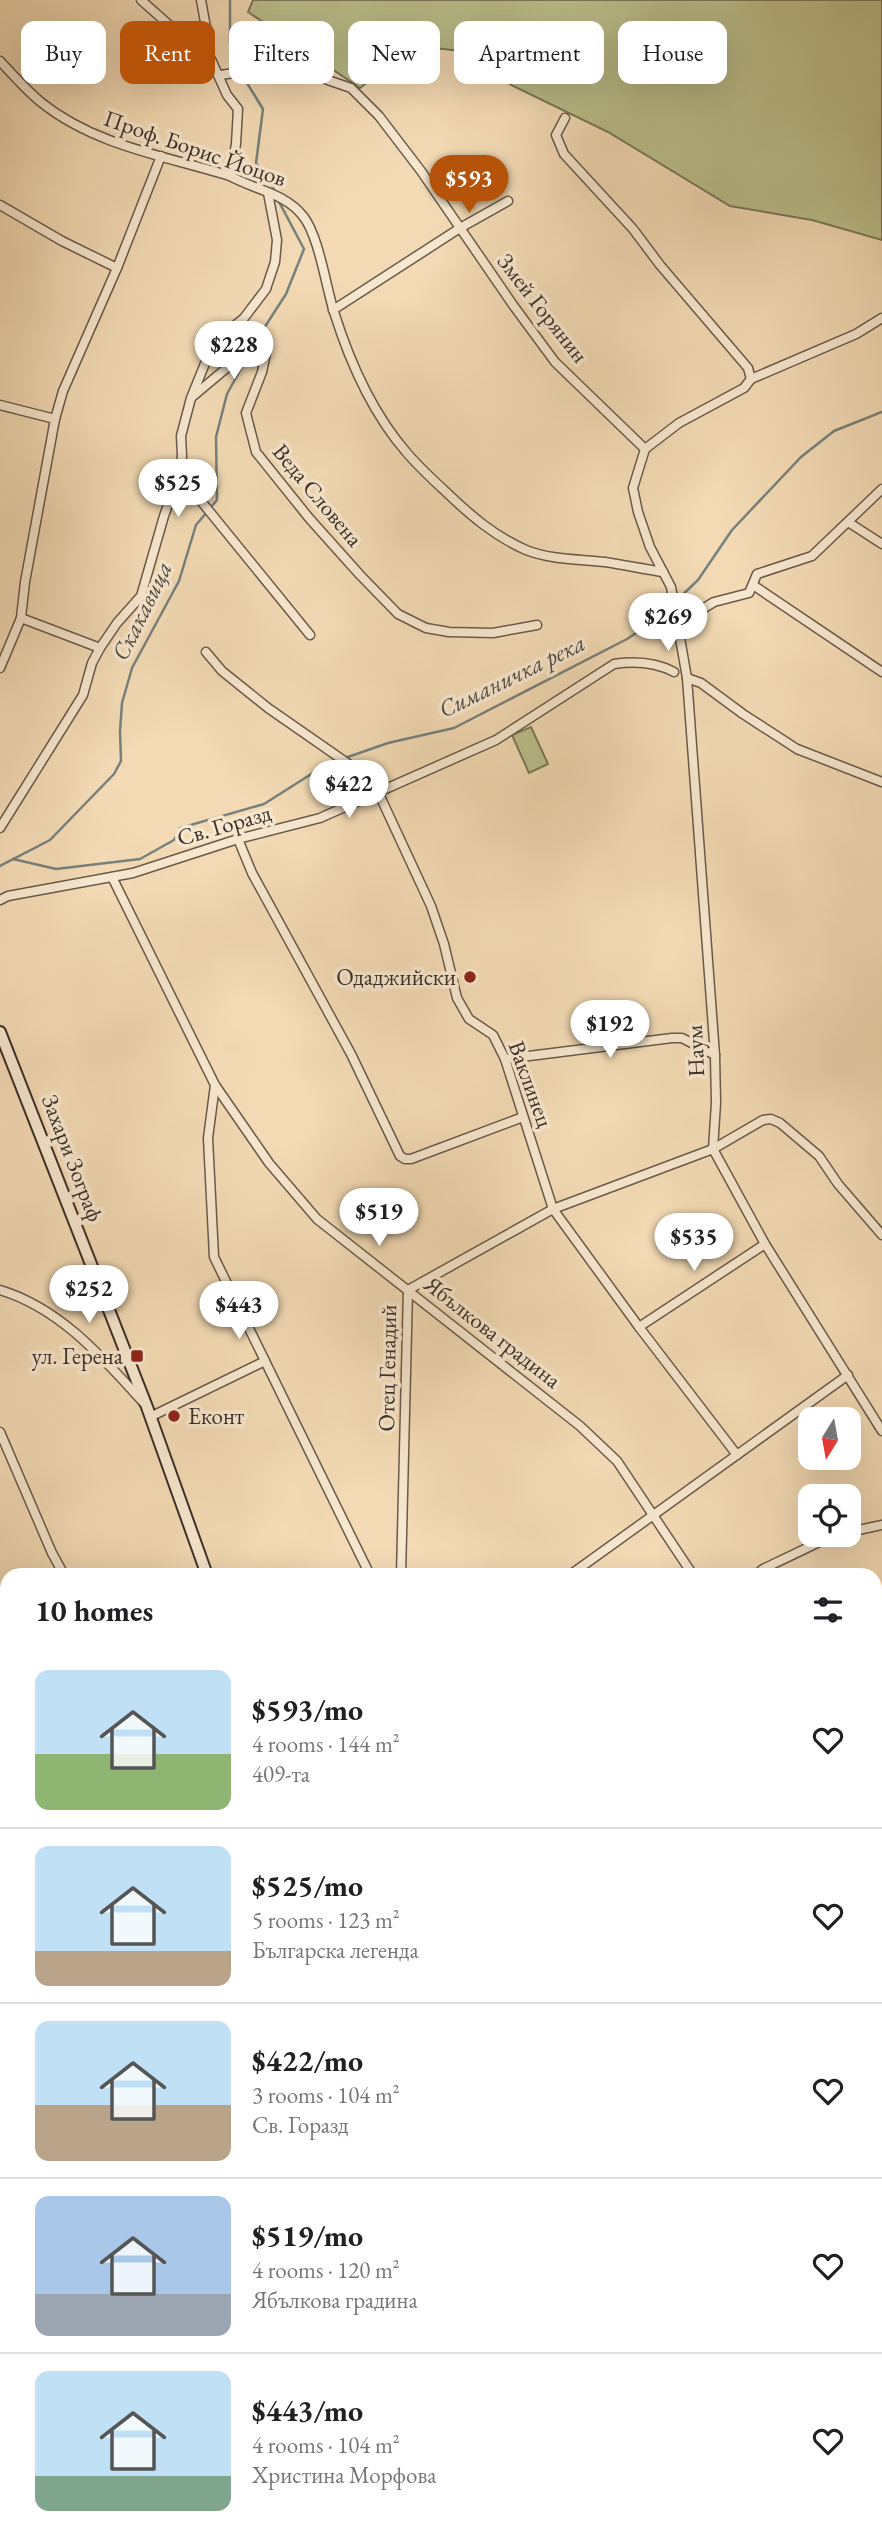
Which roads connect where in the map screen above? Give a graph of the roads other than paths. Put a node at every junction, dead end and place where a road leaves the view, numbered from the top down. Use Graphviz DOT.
graph roads {
  1 [pos="141,0"];
  2 [pos="201,0"];
  3 [pos="165,21"];
  4 [pos="205,21"];
  5 [pos="0,61"];
  6 [pos="215,65"];
  7 [pos="220,75"];
  8 [pos="565,118"];
  9 [pos="161,156"];
  10 [pos="230,176"];
  11 [pos="268,193"];
  12 [pos="508,201"];
  13 [pos="0,205"];
  14 [pos="460,228"];
  15 [pos="117,268"];
  16 [pos="333,310"];
  17 [pos="882,318"];
  18 [pos="751,379"];
  19 [pos="191,398"];
  20 [pos="0,405"];
  21 [pos="55,419"];
  22 [pos="645,449"];
  23 [pos="179,474"];
  24 [pos="882,489"];
  25 [pos="848,522"];
  26 [pos="882,544"];
  27 [pos="663,572"];
  28 [pos="753,585"];
  29 [pos="21,618"];
  30 [pos="678,624"];
  31 [pos="537,625"];
  32 [pos="310,635"];
  33 [pos="100,648"];
  34 [pos="206,652"];
  35 [pos="0,668"];
  36 [pos="674,672"];
  37 [pos="882,672"];
  38 [pos="687,678"];
  39 [pos="882,782"];
  40 [pos="379,791"];
  41 [pos="0,828"];
  42 [pos="238,839"];
  43 [pos="112,877"];
  44 [pos="0,900"];
  45 [pos="0,1032"];
  46 [pos="716,1055"];
  47 [pos="505,1059"];
  48 [pos="215,1085"];
  49 [pos="523,1117"];
  50 [pos="713,1149"];
  51 [pos="553,1209"];
  52 [pos="882,1235"];
  53 [pos="765,1244"];
  54 [pos="0,1290"];
  55 [pos="408,1290"];
  56 [pos="639,1327"];
  57 [pos="265,1360"];
  58 [pos="848,1375"];
  59 [pos="149,1412"];
  60 [pos="879,1419"];
  61 [pos="0,1432"];
  62 [pos="882,1432"];
  63 [pos="737,1455"];
  64 [pos="654,1514"];
  65 [pos="882,1525"];
  66 [pos="861,1529"];
  67 [pos="809,1547"];
  68 [pos="60,1568"];
  69 [pos="205,1568"];
  70 [pos="367,1568"];
  71 [pos="401,1568"];
  72 [pos="580,1568"];
  73 [pos="689,1568"];
  74 [pos="765,1568"];
  1 -- 3 [label="street"];
  2 -- 4 [label="street"];
  5 -- 9 [label="street, Проф. Борис Йоцов"];
  6 -- 7 [label="street"];
  7 -- 10 [label="street"];
  7 -- 14 [label="street, Змей Горянин"];
  8 -- 18 [label="street"];
  9 -- 10 [label="street, Проф. Борис Йоцов"];
  9 -- 15 [label="street"];
  10 -- 11 [label="street, Проф. Борис Йоцов"];
  11 -- 16 [label="street, Проф. Борис Йоцов"];
  11 -- 19 [label="street"];
  12 -- 14 [label="street"];
  13 -- 15 [label="street"];
  14 -- 16 [label="street"];
  14 -- 22 [label="street, Змей Горянин"];
  15 -- 21 [label="street"];
  16 -- 27 [label="street, Проф. Борис Йоцов"];
  17 -- 18 [label="street"];
  18 -- 22 [label="street"];
  19 -- 23 [label="street"];
  19 -- 31 [label="street, Веда Словена"];
  20 -- 21 [label="street"];
  21 -- 29 [label="street"];
  22 -- 27 [label="street, Наум"];
  23 -- 32 [label="street"];
  23 -- 33 [label="street"];
  24 -- 25 [label="street"];
  25 -- 26 [label="street"];
  25 -- 28 [label="street"];
  27 -- 30 [label="street, Наум"];
  28 -- 30 [label="street"];
  28 -- 37 [label="street"];
  29 -- 33 [label="street"];
  29 -- 35 [label="street"];
  30 -- 38 [label="street, Наум"];
  33 -- 41 [label="street"];
  34 -- 40 [label="street, Ваклинец"];
  36 -- 40 [label="street, Св. Горазд"];
  38 -- 39 [label="street"];
  38 -- 46 [label="street, Наум"];
  40 -- 42 [label="street, Св. Горазд"];
  40 -- 47 [label="street, Ваклинец"];
  42 -- 43 [label="street, Св. Горазд"];
  42 -- 49 [label="street"];
  43 -- 44 [label="street, Св. Горазд"];
  43 -- 48 [label="street, Ябълкова градина"];
  45 -- 59 [label="street, Захари Зограф"];
  46 -- 47 [label="street"];
  46 -- 50 [label="street, Наум"];
  47 -- 49 [label="street, Ваклинец"];
  48 -- 55 [label="street, Ябълкова градина"];
  48 -- 57 [label="street"];
  49 -- 51 [label="street, Ваклинец"];
  50 -- 51 [label="street, Отец Генадий"];
  50 -- 52 [label="street, Отец Генадий"];
  50 -- 53 [label="street"];
  51 -- 55 [label="street, Отец Генадий"];
  51 -- 56 [label="street, Ваклинец"];
  53 -- 56 [label="street"];
  53 -- 58 [label="street"];
  54 -- 59 [label="street"];
  55 -- 64 [label="street, Ябълкова градина"];
  55 -- 71 [label="street, Отец Генадий"];
  56 -- 63 [label="street, Ваклинец"];
  57 -- 59 [label="street"];
  57 -- 70 [label="street"];
  58 -- 60 [label="street"];
  58 -- 63 [label="street"];
  59 -- 69 [label="street, Захари Зограф"];
  60 -- 62 [label="street"];
  61 -- 68 [label="street"];
  63 -- 64 [label="street"];
  64 -- 72 [label="street"];
  64 -- 73 [label="street, Ябълкова градина"];
  65 -- 66 [label="street"];
  67 -- 74 [label="street"];
}
